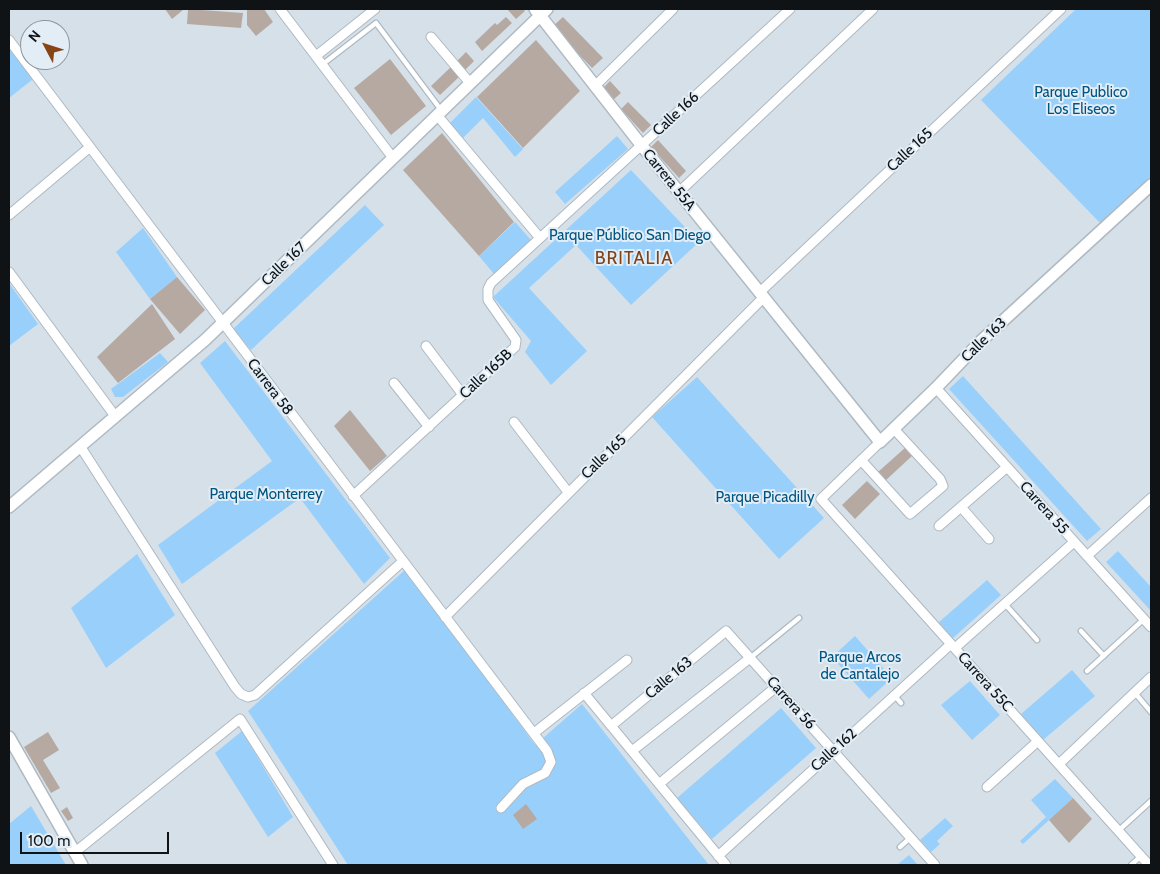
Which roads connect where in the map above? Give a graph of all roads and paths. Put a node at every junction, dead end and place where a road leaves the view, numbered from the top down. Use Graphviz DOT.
graph roads {
  1 [pos="280,9"];
  2 [pos="375,9"];
  3 [pos="673,9"];
  4 [pos="790,9"];
  5 [pos="873,9"];
  6 [pos="1060,9"];
  7 [pos="541,11"];
  8 [pos="431,37"];
  9 [pos="9,40"];
  10 [pos="316,56"];
  11 [pos="323,64"];
  12 [pos="470,84"];
  13 [pos="595,86"];
  14 [pos="439,113"];
  15 [pos="642,146"];
  16 [pos="90,147"];
  17 [pos="393,158"];
  18 [pos="1151,186"];
  19 [pos="679,192"];
  20 [pos="9,215"];
  21 [pos="540,238"];
  22 [pos="9,272"];
  23 [pos="762,295"];
  24 [pos="222,324"];
  25 [pos="426,346"];
  26 [pos="394,383"];
  27 [pos="936,388"];
  28 [pos="463,395"];
  29 [pos="115,416"];
  30 [pos="514,422"];
  31 [pos="429,427"];
  32 [pos="894,429"];
  33 [pos="880,442"];
  34 [pos="80,446"];
  35 [pos="861,460"];
  36 [pos="1006,466"];
  37 [pos="568,492"];
  38 [pos="354,496"];
  39 [pos="1151,498"];
  40 [pos="820,500"];
  41 [pos="9,507"];
  42 [pos="961,507"];
  43 [pos="939,526"];
  44 [pos="989,538"];
  45 [pos="1074,542"];
  46 [pos="1087,556"];
  47 [pos="403,561"];
  48 [pos="1005,604"];
  49 [pos="445,617"];
  50 [pos="799,618"];
  51 [pos="1144,619"];
  52 [pos="1151,627"];
  53 [pos="726,631"];
  54 [pos="1082,631"];
  55 [pos="1037,640"];
  56 [pos="953,646"];
  57 [pos="1104,656"];
  58 [pos="750,658"];
  59 [pos="627,660"];
  60 [pos="1087,671"];
  61 [pos="1151,677"];
  62 [pos="776,687"];
  63 [pos="584,693"];
  64 [pos="1135,693"];
  65 [pos="894,695"];
  66 [pos="901,703"];
  67 [pos="1151,712"];
  68 [pos="611,726"];
  69 [pos="534,733"];
  70 [pos="9,737"];
  71 [pos="1038,741"];
  72 [pos="632,751"];
  73 [pos="833,751"];
  74 [pos="1058,764"];
  75 [pos="659,784"];
  76 [pos="987,787"];
  77 [pos="1151,801"];
  78 [pos="501,808"];
  79 [pos="1118,831"];
  80 [pos="910,838"];
  81 [pos="900,847"];
  82 [pos="74,853"];
  83 [pos="718,856"];
  84 [pos="1141,856"];
  85 [pos="82,865"];
  86 [pos="333,865"];
  87 [pos="726,865"];
  88 [pos="935,865"];
  89 [pos="1131,865"];
  90 [pos="1148,865"];
  1 -- 10 [label="street"];
  2 -- 10 [label="street"];
  3 -- 13 [label="street"];
  4 -- 15 [label="street, Calle 166"];
  5 -- 19 [label="street"];
  6 -- 23 [label="street, Calle 165"];
  7 -- 12 [label="street, Calle 167"];
  7 -- 13 [label="street, Carrera 55A"];
  8 -- 12 [label="street"];
  9 -- 16 [label="street, Carrera 58"];
  10 -- 11 [label="street"];
  11 -- 14 [label="lane"];
  11 -- 17 [label="street"];
  12 -- 14 [label="street, Calle 167"];
  13 -- 15 [label="street, Carrera 55A"];
  14 -- 17 [label="street, Calle 167"];
  14 -- 21 [label="street"];
  15 -- 19 [label="street, Carrera 55A"];
  15 -- 21 [label="street, Calle 166"];
  16 -- 20 [label="street"];
  16 -- 24 [label="street, Carrera 58"];
  17 -- 24 [label="street, Calle 167"];
  18 -- 27 [label="street, Calle 163"];
  19 -- 23 [label="street, Carrera 55A"];
  21 -- 28 [label="street, Calle 165B"];
  22 -- 29 [label="street"];
  23 -- 33 [label="street, Carrera 55A"];
  23 -- 37 [label="street, Calle 165"];
  24 -- 29 [label="street, Calle 167"];
  24 -- 38 [label="street, Carrera 58"];
  25 -- 28 [label="street"];
  26 -- 31 [label="street"];
  27 -- 32 [label="street, Calle 163"];
  27 -- 36 [label="street, Carrera 55"];
  28 -- 31 [label="street, Calle 165B"];
  29 -- 34 [label="street, Calle 167"];
  30 -- 37 [label="street"];
  31 -- 38 [label="street, Calle 165B"];
  32 -- 33 [label="street, Calle 163"];
  32 -- 35 [label="street"];
  33 -- 35 [label="street, Calle 163"];
  34 -- 41 [label="street, Calle 167"];
  34 -- 47 [label="street"];
  35 -- 40 [label="street, Calle 163"];
  36 -- 42 [label="street"];
  36 -- 45 [label="street, Carrera 55"];
  37 -- 49 [label="street, Calle 165"];
  38 -- 47 [label="street, Carrera 58"];
  39 -- 46 [label="street"];
  40 -- 56 [label="street, Carrera 55C"];
  42 -- 43 [label="street"];
  42 -- 44 [label="street"];
  45 -- 46 [label="street, Carrera 55"];
  45 -- 48 [label="street, Calle 162"];
  46 -- 51 [label="street, Carrera 55"];
  47 -- 49 [label="street, Carrera 58"];
  48 -- 55 [label="lane"];
  48 -- 56 [label="street, Calle 162"];
  49 -- 69 [label="street, Carrera 58"];
  50 -- 58 [label="lane"];
  51 -- 52 [label="street, Carrera 55"];
  51 -- 57 [label="lane"];
  53 -- 58 [label="street, Carrera 56"];
  53 -- 68 [label="street, Calle 163"];
  54 -- 57 [label="lane"];
  56 -- 65 [label="street, Calle 162"];
  56 -- 71 [label="street, Carrera 55C"];
  57 -- 60 [label="lane"];
  58 -- 62 [label="street, Carrera 56"];
  58 -- 72 [label="street"];
  59 -- 63 [label="street"];
  61 -- 64 [label="street"];
  62 -- 73 [label="street, Carrera 56"];
  62 -- 75 [label="street"];
  63 -- 68 [label="street"];
  63 -- 69 [label="street"];
  64 -- 67 [label="lane"];
  64 -- 74 [label="street"];
  65 -- 66 [label="lane"];
  65 -- 73 [label="street, Calle 162"];
  68 -- 72 [label="street"];
  69 -- 78 [label="street, Carrera 58"];
  70 -- 82 [label="street"];
  71 -- 74 [label="street, Carrera 55C"];
  71 -- 76 [label="street"];
  72 -- 75 [label="street"];
  73 -- 80 [label="street, Carrera 56"];
  73 -- 83 [label="street, Calle 162"];
  74 -- 79 [label="street, Carrera 55C"];
  75 -- 83 [label="street"];
  77 -- 79 [label="lane"];
  79 -- 84 [label="street, Carrera 55C"];
  80 -- 81 [label="lane"];
  80 -- 88 [label="street, Carrera 56"];
  82 -- 85 [label="street"];
  82 -- 86 [label="street"];
  83 -- 87 [label="street"];
  84 -- 89 [label="lane"];
  84 -- 90 [label="street, Carrera 55C"];
}
